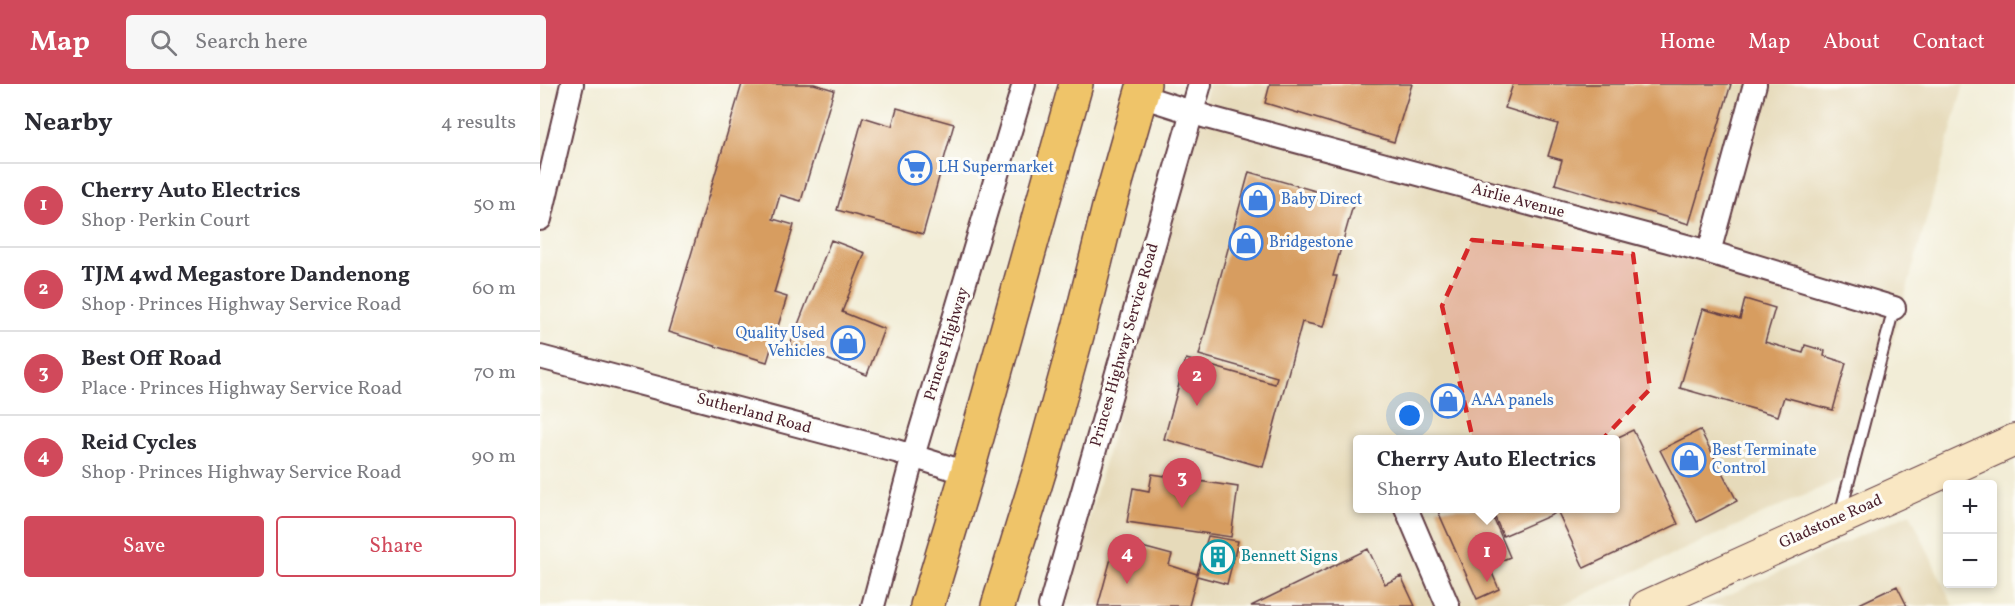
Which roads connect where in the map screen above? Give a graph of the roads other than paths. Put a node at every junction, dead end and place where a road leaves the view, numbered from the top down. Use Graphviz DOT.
graph roads {
  1 [pos="572,84"];
  2 [pos="1024,84"];
  3 [pos="1077,84"];
  4 [pos="1200,84"];
  5 [pos="1755,84"];
  6 [pos="1142,90"];
  7 [pos="1192,112"];
  8 [pos="540,219"];
  9 [pos="1709,252"];
  10 [pos="1894,308"];
  11 [pos="540,357"];
  12 [pos="2015,440"];
  13 [pos="913,456"];
  14 [pos="967,473"];
  15 [pos="1408,513"];
  16 [pos="1840,518"];
  17 [pos="873,606"];
  18 [pos="927,606"];
  19 [pos="998,606"];
  20 [pos="1050,606"];
  21 [pos="1448,606"];
  22 [pos="1647,606"];
  1 -- 8 [label="street"];
  2 -- 13 [label="street, Princes Highway"];
  3 -- 14 [label="highway"];
  4 -- 7 [label="street, Princes Highway Service Road"];
  5 -- 9 [label="street"];
  6 -- 7 [label="street, Airlie Avenue"];
  6 -- 19 [label="highway"];
  7 -- 9 [label="street, Airlie Avenue"];
  7 -- 20 [label="street, Princes Highway Service Road"];
  9 -- 10 [label="street, Airlie Avenue"];
  10 -- 16 [label="lane"];
  11 -- 13 [label="street, Sutherland Road"];
  12 -- 16 [label="main road, Gladstone Road"];
  13 -- 14 [label="street, Sutherland Road"];
  13 -- 17 [label="street, Princes Highway"];
  14 -- 18 [label="highway"];
  15 -- 21 [label="street"];
  16 -- 22 [label="main road, Gladstone Road"];
}
